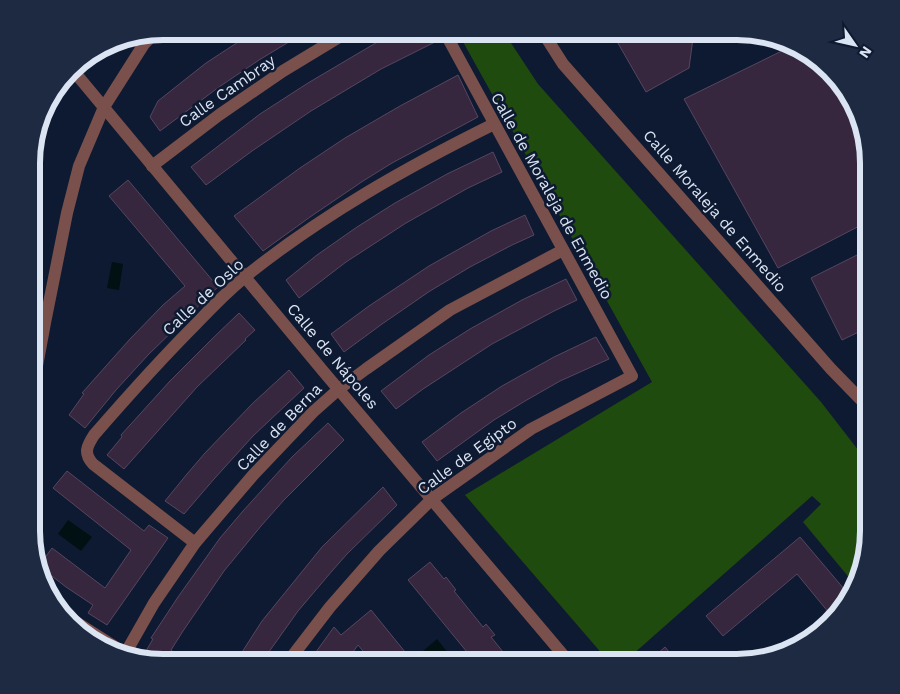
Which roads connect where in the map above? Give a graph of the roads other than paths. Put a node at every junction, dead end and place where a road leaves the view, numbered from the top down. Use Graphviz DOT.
graph roads {
  1 [pos="334,40"];
  2 [pos="449,40"];
  3 [pos="548,40"];
  4 [pos="147,41"];
  5 [pos="77,75"];
  6 [pos="104,107"];
  7 [pos="494,124"];
  8 [pos="152,166"];
  9 [pos="563,250"];
  10 [pos="245,277"];
  11 [pos="40,352"];
  12 [pos="632,376"];
  13 [pos="339,389"];
  14 [pos="860,400"];
  15 [pos="432,499"];
  16 [pos="195,543"];
  17 [pos="131,650"];
  18 [pos="293,654"];
  19 [pos="562,654"];
  1 -- 8 [label="street, Calle Cambray"];
  2 -- 7 [label="street, Calle de Moraleja de Enmedio"];
  3 -- 14 [label="street, Calle Moraleja de Enmedio"];
  4 -- 6 [label="street"];
  5 -- 6 [label="street, Calle de Nápoles"];
  6 -- 8 [label="street, Calle de Nápoles"];
  6 -- 11 [label="street"];
  7 -- 9 [label="street, Calle de Moraleja de Enmedio"];
  7 -- 10 [label="street, Calle de Oslo"];
  8 -- 10 [label="street, Calle de Nápoles"];
  9 -- 12 [label="street, Calle de Moraleja de Enmedio"];
  9 -- 13 [label="street, Calle de Berna"];
  10 -- 13 [label="street, Calle de Nápoles"];
  10 -- 16 [label="street, Calle de Oslo"];
  12 -- 15 [label="street, Calle de Egipto"];
  13 -- 15 [label="street, Calle de Nápoles"];
  13 -- 16 [label="street, Calle de Berna"];
  15 -- 18 [label="street, Calle de Egipto"];
  15 -- 19 [label="street, Calle de Nápoles"];
  16 -- 17 [label="street, Calle de Berna"];
}
